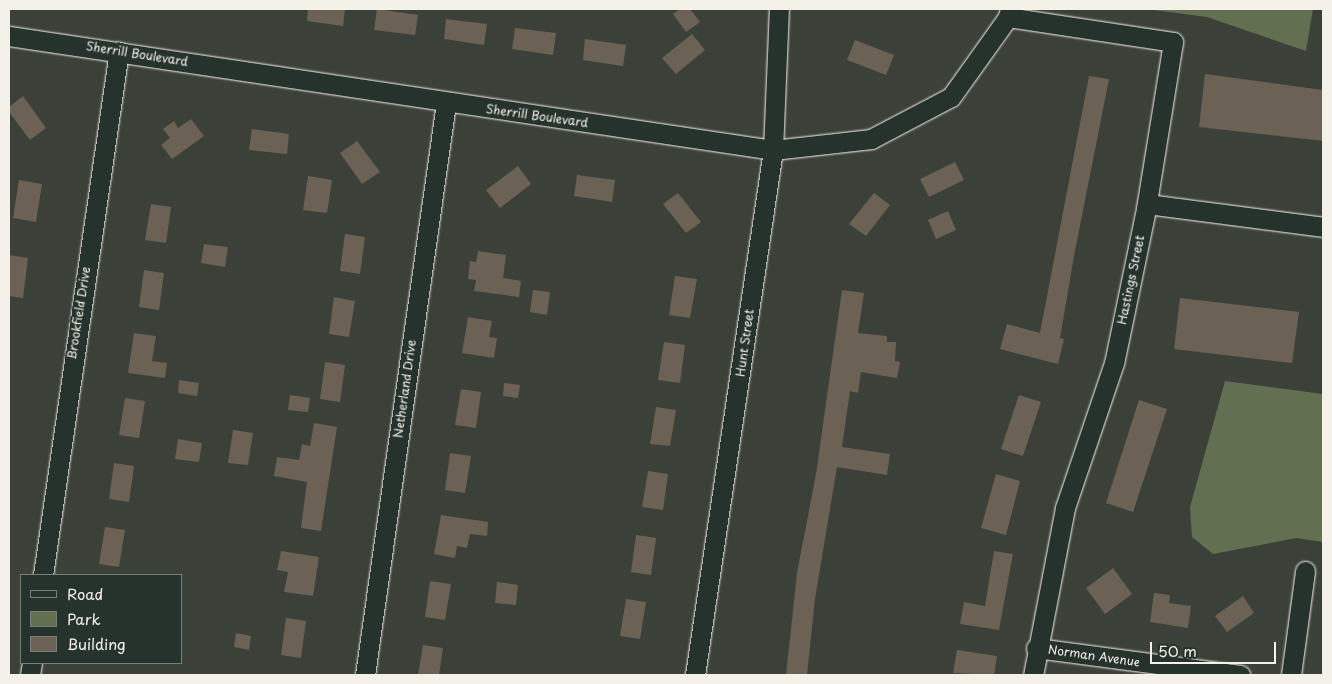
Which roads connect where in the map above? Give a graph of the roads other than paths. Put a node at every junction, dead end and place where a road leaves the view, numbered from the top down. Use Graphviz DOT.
graph roads {
  1 [pos="779,9"];
  2 [pos="1009,13"];
  3 [pos="9,36"];
  4 [pos="119,51"];
  5 [pos="446,103"];
  6 [pos="774,150"];
  7 [pos="1147,204"];
  8 [pos="1323,227"];
  9 [pos="1305,571"];
  10 [pos="43,574"];
  11 [pos="1036,648"];
  12 [pos="365,675"];
  13 [pos="695,675"];
  14 [pos="1033,675"];
  15 [pos="1240,675"];
  16 [pos="1291,675"];
  1 -- 6 [label="street, Hunt Street"];
  2 -- 6 [label="street, Sherrill Boulevard"];
  2 -- 7 [label="street, Hastings Street"];
  3 -- 4 [label="street, Sherrill Boulevard"];
  4 -- 5 [label="street, Sherrill Boulevard"];
  4 -- 10 [label="street, Brookfield Drive"];
  5 -- 6 [label="street, Sherrill Boulevard"];
  5 -- 12 [label="street, Netherland Drive"];
  6 -- 13 [label="street, Hunt Street"];
  7 -- 8 [label="street"];
  7 -- 11 [label="street, Hastings Street"];
  9 -- 16 [label="street"];
  11 -- 14 [label="street, Hastings Street"];
  11 -- 15 [label="street, Norman Avenue"];
}
